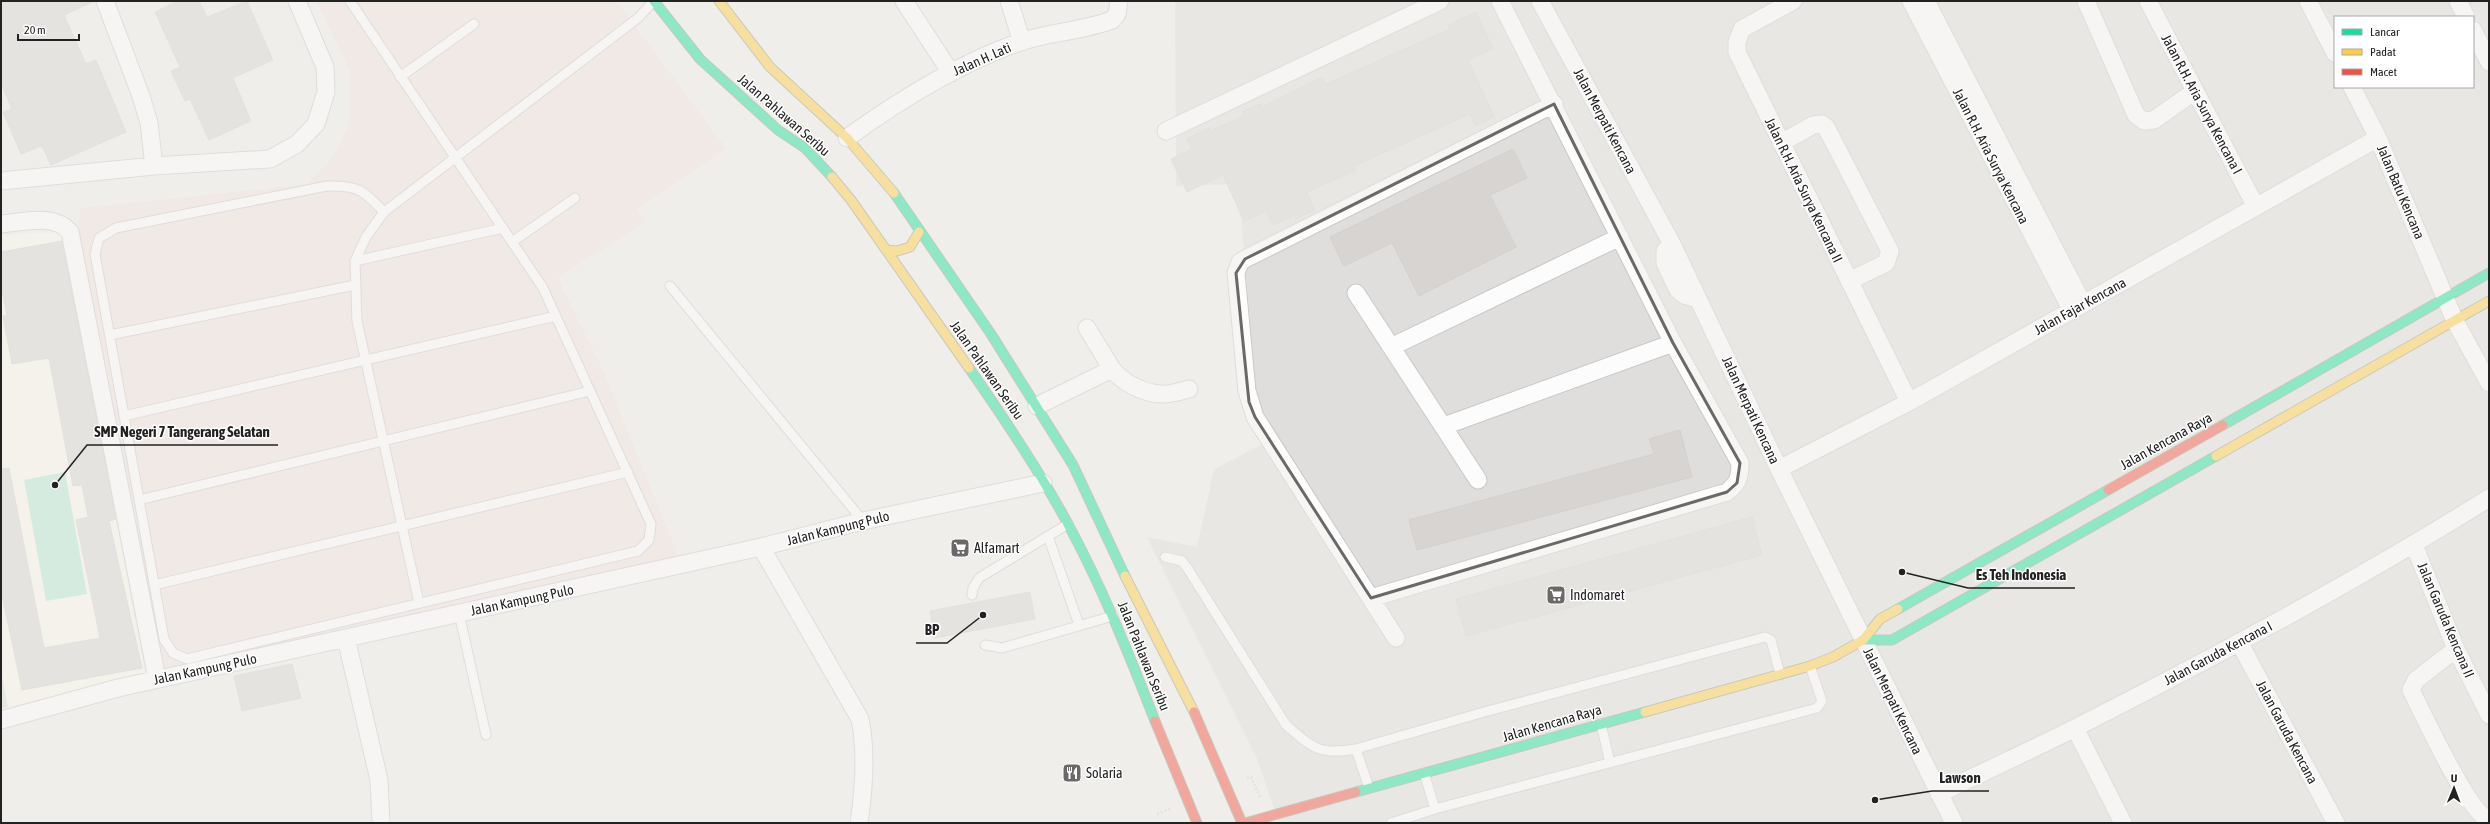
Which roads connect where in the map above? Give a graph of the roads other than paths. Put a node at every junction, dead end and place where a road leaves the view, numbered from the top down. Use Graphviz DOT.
graph roads {
  1 [pos="105,1"];
  2 [pos="296,1"];
  3 [pos="350,1"];
  4 [pos="654,1"];
  5 [pos="719,1"];
  6 [pos="904,1"];
  7 [pos="1009,1"];
  8 [pos="1119,1"];
  9 [pos="1440,1"];
  10 [pos="1500,1"];
  11 [pos="1540,1"];
  12 [pos="1793,1"];
  13 [pos="1911,1"];
  14 [pos="1926,1"];
  15 [pos="2086,1"];
  16 [pos="2148,1"];
  17 [pos="2308,1"];
  18 [pos="2458,1"];
  19 [pos="2466,16"];
  20 [pos="474,24"];
  21 [pos="2474,32"];
  22 [pos="1022,42"];
  23 [pos="2334,51"];
  24 [pos="2489,62"];
  25 [pos="951,73"];
  26 [pos="400,77"];
  27 [pos="2353,88"];
  28 [pos="2195,91"];
  29 [pos="1554,104"];
  30 [pos="1166,131"];
  31 [pos="847,138"];
  32 [pos="2378,138"];
  33 [pos="1781,143"];
  34 [pos="455,158"];
  35 [pos="154,166"];
  36 [pos="1,181"];
  37 [pos="575,198"];
  38 [pos="2256,207"];
  39 [pos="384,212"];
  40 [pos="1,224"];
  41 [pos="503,228"];
  42 [pos="919,232"];
  43 [pos="1620,237"];
  44 [pos="512,242"];
  45 [pos="1672,244"];
  46 [pos="886,250"];
  47 [pos="355,261"];
  48 [pos="2489,273"];
  49 [pos="1671,276"];
  50 [pos="1849,281"];
  51 [pos="355,285"];
  52 [pos="670,286"];
  53 [pos="1647,288"];
  54 [pos="1356,293"];
  55 [pos="1698,299"];
  56 [pos="2446,299"];
  57 [pos="2489,301"];
  58 [pos="2078,307"];
  59 [pos="556,316"];
  60 [pos="2455,321"];
  61 [pos="1087,328"];
  62 [pos="110,335"];
  63 [pos="1673,343"];
  64 [pos="1391,347"];
  65 [pos="365,360"];
  66 [pos="1112,369"];
  67 [pos="2489,383"];
  68 [pos="1189,389"];
  69 [pos="590,391"];
  70 [pos="1909,402"];
  71 [pos="1037,406"];
  72 [pos="124,416"];
  73 [pos="1444,426"];
  74 [pos="383,441"];
  75 [pos="1779,468"];
  76 [pos="628,472"];
  77 [pos="1478,480"];
  78 [pos="1043,483"];
  79 [pos="2489,498"];
  80 [pos="139,500"];
  81 [pos="863,521"];
  82 [pos="1068,524"];
  83 [pos="402,526"];
  84 [pos="1048,536"];
  85 [pos="2414,545"];
  86 [pos="761,547"];
  87 [pos="1165,557"];
  88 [pos="154,585"];
  89 [pos="972,595"];
  90 [pos="1371,598"];
  91 [pos="419,603"];
  92 [pos="459,613"];
  93 [pos="1114,616"];
  94 [pos="1080,625"];
  95 [pos="346,638"];
  96 [pos="1396,638"];
  97 [pos="1863,640"];
  98 [pos="2239,642"];
  99 [pos="985,645"];
  100 [pos="2456,649"];
  101 [pos="1810,666"];
  102 [pos="1780,674"];
  103 [pos="157,679"];
  104 [pos="2489,715"];
  105 [pos="1,720"];
  106 [pos="1601,724"];
  107 [pos="2075,728"];
  108 [pos="486,735"];
  109 [pos="1356,749"];
  110 [pos="1610,763"];
  111 [pos="1424,773"];
  112 [pos="1369,788"];
  113 [pos="1939,794"];
  114 [pos="1435,809"];
  115 [pos="2489,820"];
  116 [pos="381,823"];
  117 [pos="859,823"];
  118 [pos="1197,823"];
  119 [pos="1242,823"];
  120 [pos="1245,823"];
  121 [pos="1391,823"];
  122 [pos="1954,823"];
  123 [pos="2124,823"];
  124 [pos="2336,823"];
  1 -- 35 [label="street"];
  2 -- 35 [label="street"];
  3 -- 26 [label="lane"];
  4 -- 34 [label="lane"];
  4 -- 46 [label="street, Jalan Pahlawan Seribu"];
  5 -- 31 [label="street, Jalan Pahlawan Seribu"];
  6 -- 25 [label="street"];
  7 -- 22 [label="street"];
  8 -- 22 [label="street, Jalan H. Lati"];
  9 -- 30 [label="street"];
  10 -- 29 [label="street"];
  11 -- 45 [label="street, Jalan Merpati Kencana"];
  12 -- 33 [label="street, Jalan R.H. Aria Surya Kencana II"];
  13 -- 58 [label="street, Jalan R.H. Aria Surya Kencana"];
  14 -- 58 [label="street, Jalan R.H. Aria Surya Kencana"];
  15 -- 28 [label="street"];
  16 -- 28 [label="street, Jalan R.H. Aria Surya Kencana I"];
  17 -- 23 [label="street"];
  18 -- 19 [label="street"];
  20 -- 26 [label="lane"];
  21 -- 24 [label="street"];
  22 -- 25 [label="street, Jalan H. Lati"];
  25 -- 31 [label="street, Jalan H. Lati"];
  26 -- 34 [label="lane"];
  27 -- 32 [label="street, Jalan Batu Kencana"];
  28 -- 38 [label="street, Jalan R.H. Aria Surya Kencana I"];
  29 -- 43 [label="street"];
  29 -- 90 [label="street"];
  31 -- 42 [label="street, Jalan Pahlawan Seribu"];
  32 -- 38 [label="street, Jalan Fajar Kencana"];
  32 -- 56 [label="street, Jalan Batu Kencana"];
  33 -- 50 [label="street, Jalan R.H. Aria Surya Kencana II"];
  33 -- 50 [label="street"];
  34 -- 39 [label="lane"];
  34 -- 41 [label="lane"];
  35 -- 36 [label="street"];
  37 -- 44 [label="lane"];
  38 -- 58 [label="street, Jalan Fajar Kencana"];
  39 -- 47 [label="lane"];
  39 -- 62 [label="lane"];
  40 -- 103 [label="street"];
  41 -- 44 [label="lane"];
  41 -- 47 [label="lane"];
  42 -- 46 [label="street"];
  42 -- 71 [label="street, Jalan Pahlawan Seribu"];
  43 -- 53 [label="street"];
  43 -- 64 [label="street"];
  44 -- 59 [label="lane"];
  45 -- 49 [label="street"];
  45 -- 55 [label="street, Jalan Merpati Kencana"];
  46 -- 78 [label="street, Jalan Pahlawan Seribu"];
  47 -- 51 [label="lane"];
  48 -- 56 [label="street, Jalan Kencana Raya"];
  49 -- 53 [label="street"];
  49 -- 55 [label="street"];
  50 -- 70 [label="street, Jalan R.H. Aria Surya Kencana II"];
  51 -- 62 [label="lane"];
  51 -- 65 [label="lane"];
  52 -- 81 [label="lane"];
  53 -- 63 [label="street"];
  54 -- 64 [label="street"];
  55 -- 75 [label="street, Jalan Merpati Kencana"];
  56 -- 60 [label="street, Jalan Batu Kencana"];
  56 -- 97 [label="street, Jalan Kencana Raya"];
  57 -- 60 [label="street, Jalan Kencana Raya"];
  58 -- 70 [label="street, Jalan Fajar Kencana"];
  59 -- 65 [label="lane"];
  59 -- 69 [label="lane"];
  60 -- 67 [label="street"];
  60 -- 97 [label="street, Jalan Kencana Raya"];
  61 -- 66 [label="street"];
  62 -- 72 [label="lane"];
  63 -- 73 [label="street"];
  63 -- 90 [label="street"];
  64 -- 73 [label="street"];
  65 -- 72 [label="lane"];
  65 -- 74 [label="lane"];
  66 -- 68 [label="street"];
  66 -- 71 [label="street"];
  69 -- 74 [label="lane"];
  69 -- 76 [label="lane"];
  70 -- 75 [label="street, Jalan Fajar Kencana"];
  71 -- 119 [label="street, Jalan Pahlawan Seribu"];
  72 -- 80 [label="lane"];
  73 -- 77 [label="street"];
  74 -- 80 [label="lane"];
  74 -- 83 [label="lane"];
  75 -- 97 [label="street, Jalan Merpati Kencana"];
  76 -- 83 [label="lane"];
  76 -- 91 [label="lane"];
  78 -- 81 [label="street, Jalan Kampung Pulo"];
  78 -- 82 [label="street, Jalan Pahlawan Seribu"];
  79 -- 85 [label="street, Jalan Garuda Kencana I"];
  80 -- 88 [label="lane"];
  81 -- 86 [label="street, Jalan Kampung Pulo"];
  82 -- 84 [label="lane"];
  82 -- 93 [label="street, Jalan Pahlawan Seribu"];
  83 -- 88 [label="lane"];
  83 -- 91 [label="lane"];
  84 -- 89 [label="lane"];
  84 -- 94 [label="lane"];
  85 -- 98 [label="street, Jalan Garuda Kencana I"];
  85 -- 100 [label="street, Jalan Garuda Kencana II"];
  86 -- 92 [label="street, Jalan Kampung Pulo"];
  86 -- 117 [label="street"];
  87 -- 109 [label="lane"];
  88 -- 91 [label="lane"];
  90 -- 96 [label="street"];
  92 -- 95 [label="street, Jalan Kampung Pulo"];
  92 -- 108 [label="lane"];
  93 -- 94 [label="lane"];
  93 -- 118 [label="street, Jalan Pahlawan Seribu"];
  94 -- 99 [label="lane"];
  95 -- 103 [label="street, Jalan Kampung Pulo"];
  95 -- 116 [label="street"];
  97 -- 101 [label="street, Jalan Kencana Raya"];
  97 -- 113 [label="street, Jalan Merpati Kencana"];
  98 -- 107 [label="street, Jalan Garuda Kencana I"];
  98 -- 124 [label="street, Jalan Garuda Kencana"];
  100 -- 104 [label="street, Jalan Garuda Kencana II"];
  100 -- 115 [label="street"];
  101 -- 102 [label="street, Jalan Kencana Raya"];
  101 -- 110 [label="lane"];
  102 -- 106 [label="street, Jalan Kencana Raya"];
  102 -- 109 [label="lane"];
  103 -- 105 [label="street, Jalan Kampung Pulo"];
  106 -- 110 [label="lane"];
  106 -- 111 [label="street, Jalan Kencana Raya"];
  107 -- 113 [label="street, Jalan Garuda Kencana I"];
  107 -- 123 [label="street"];
  109 -- 112 [label="lane"];
  110 -- 114 [label="lane"];
  111 -- 112 [label="street, Jalan Kencana Raya"];
  111 -- 114 [label="lane"];
  112 -- 120 [label="street, Jalan Kencana Raya"];
  113 -- 122 [label="street, Jalan Merpati Kencana"];
  114 -- 121 [label="lane"];
}
